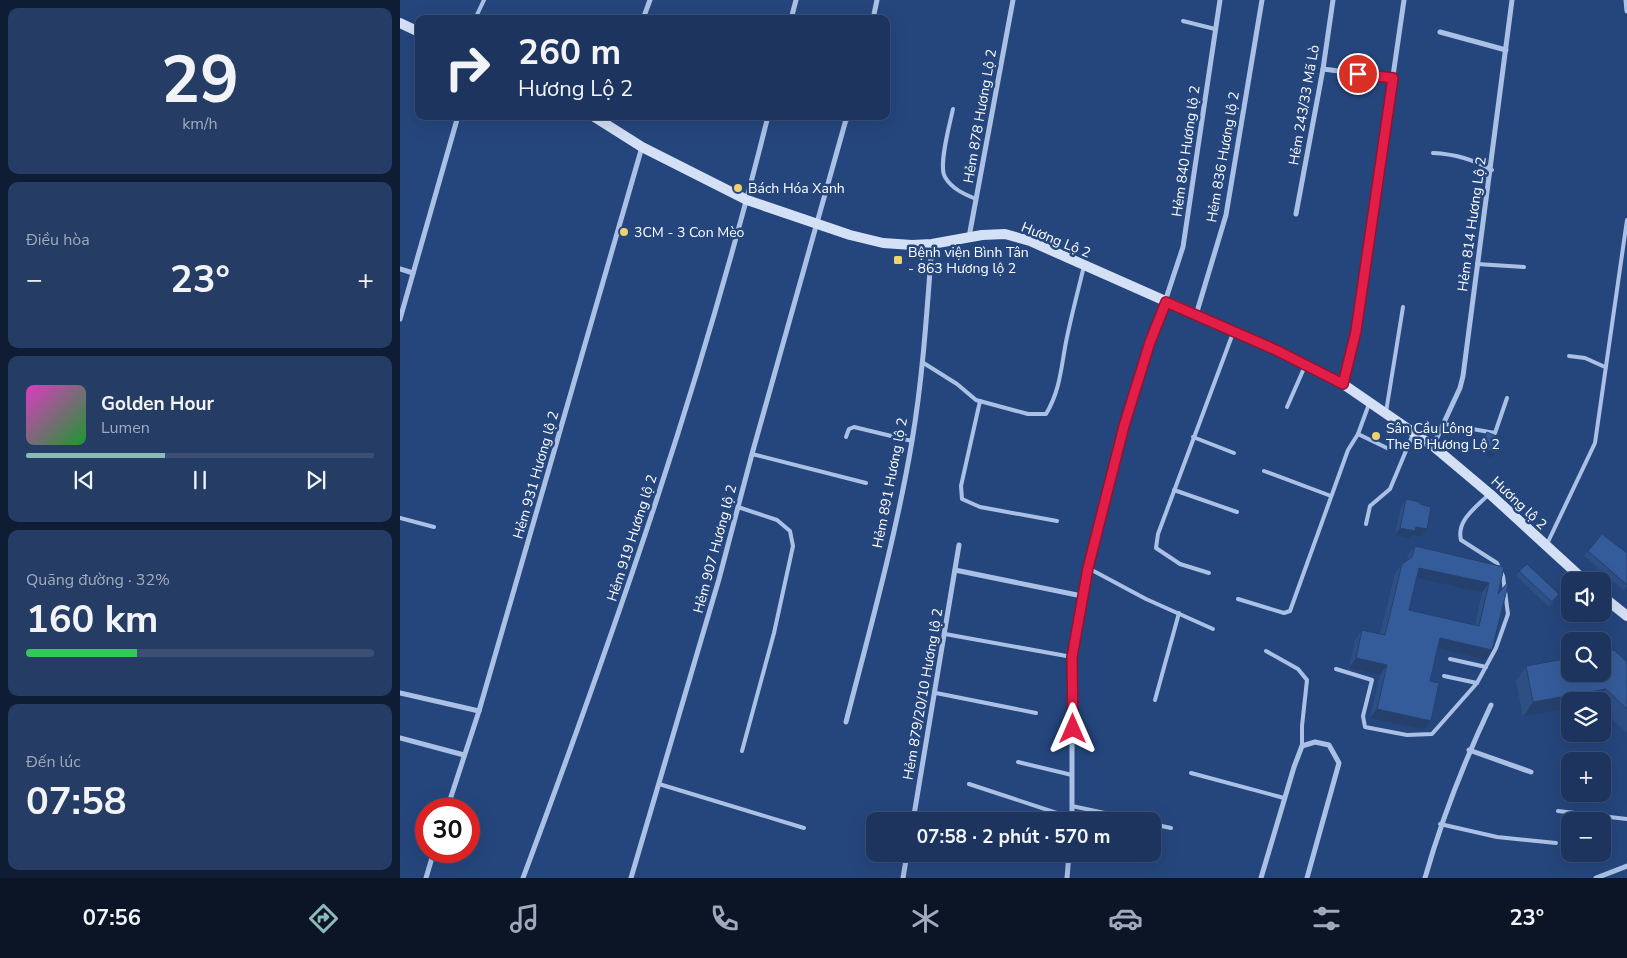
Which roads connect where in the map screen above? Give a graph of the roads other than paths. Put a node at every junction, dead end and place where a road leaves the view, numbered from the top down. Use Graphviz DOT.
graph roads {
  1 [pos="484,0"];
  2 [pos="650,0"];
  3 [pos="796,0"];
  4 [pos="877,0"];
  5 [pos="1013,0"];
  6 [pos="1220,0"];
  7 [pos="1262,0"];
  8 [pos="1334,0"];
  9 [pos="1404,0"];
  10 [pos="1512,0"];
  11 [pos="1626,0"];
  12 [pos="1627,11"];
  13 [pos="477,15"];
  14 [pos="644,15"];
  15 [pos="792,15"];
  16 [pos="874,15"];
  17 [pos="1183,21"];
  18 [pos="400,24"];
  19 [pos="1215,29"];
  20 [pos="415,30"];
  21 [pos="1440,32"];
  22 [pos="1506,50"];
  23 [pos="1323,69"];
  24 [pos="1393,78"];
  25 [pos="953,109"];
  26 [pos="457,120"];
  27 [pos="606,120"];
  28 [pos="767,120"];
  29 [pos="846,120"];
  30 [pos="642,147"];
  31 [pos="1433,153"];
  32 [pos="1492,170"];
  33 [pos="976,199"];
  34 [pos="747,200"];
  35 [pos="1296,214"];
  36 [pos="1627,220"];
  37 [pos="818,224"];
  38 [pos="969,237"];
  39 [pos="932,244"];
  40 [pos="1477,264"];
  41 [pos="1084,266"];
  42 [pos="1524,267"];
  43 [pos="400,268"];
  44 [pos="413,274"];
  45 [pos="1166,302"];
  46 [pos="1403,307"];
  47 [pos="1196,316"];
  48 [pos="400,319"];
  49 [pos="1234,331"];
  50 [pos="1569,356"];
  51 [pos="922,362"];
  52 [pos="1306,364"];
  53 [pos="1605,367"];
  54 [pos="1343,384"];
  55 [pos="1507,398"];
  56 [pos="980,401"];
  57 [pos="1370,402"];
  58 [pos="1287,407"];
  59 [pos="1385,414"];
  60 [pos="1444,424"];
  61 [pos="1414,432"];
  62 [pos="1358,434"];
  63 [pos="846,437"];
  64 [pos="1193,437"];
  65 [pos="912,441"];
  66 [pos="1433,446"];
  67 [pos="1389,449"];
  68 [pos="1234,453"];
  69 [pos="752,454"];
  70 [pos="1264,472"];
  71 [pos="866,483"];
  72 [pos="1174,490"];
  73 [pos="1490,494"];
  74 [pos="1331,496"];
  75 [pos="738,506"];
  76 [pos="1237,512"];
  77 [pos="400,518"];
  78 [pos="1057,521"];
  79 [pos="1366,524"];
  80 [pos="434,527"];
  81 [pos="959,544"];
  82 [pos="1546,546"];
  83 [pos="1088,568"];
  84 [pos="955,570"];
  85 [pos="1575,572"];
  86 [pos="1209,573"];
  87 [pos="1082,596"];
  88 [pos="1238,599"];
  89 [pos="1611,603"];
  90 [pos="1178,613"];
  91 [pos="1627,616"];
  92 [pos="1213,629"];
  93 [pos="945,634"];
  94 [pos="1266,651"];
  95 [pos="1072,657"];
  96 [pos="1450,659"];
  97 [pos="1486,667"];
  98 [pos="1336,669"];
  99 [pos="1444,676"];
  100 [pos="1477,683"];
  101 [pos="400,693"];
  102 [pos="936,693"];
  103 [pos="1155,700"];
  104 [pos="1491,705"];
  105 [pos="479,711"];
  106 [pos="1036,713"];
  107 [pos="846,722"];
  108 [pos="400,738"];
  109 [pos="1302,746"];
  110 [pos="1469,750"];
  111 [pos="742,751"];
  112 [pos="464,755"];
  113 [pos="1018,762"];
  114 [pos="1531,772"];
  115 [pos="1191,773"];
  116 [pos="1072,775"];
  117 [pos="659,784"];
  118 [pos="969,784"];
  119 [pos="450,798"];
  120 [pos="1284,798"];
  121 [pos="1072,806"];
  122 [pos="1558,811"];
  123 [pos="915,812"];
  124 [pos="1049,812"];
  125 [pos="1072,812"];
  126 [pos="1100,812"];
  127 [pos="1627,819"];
  128 [pos="1440,824"];
  129 [pos="1161,826"];
  130 [pos="804,828"];
  131 [pos="1171,828"];
  132 [pos="1556,843"];
  133 [pos="906,862"];
  134 [pos="1068,862"];
  135 [pos="430,863"];
  136 [pos="1627,866"];
  137 [pos="426,878"];
  138 [pos="523,878"];
  139 [pos="631,878"];
  140 [pos="903,878"];
  141 [pos="1067,878"];
  142 [pos="1261,878"];
  143 [pos="1307,878"];
  144 [pos="1425,878"];
  145 [pos="1596,878"];
  1 -- 13 [label="lane"];
  2 -- 14 [label="street"];
  3 -- 15 [label="street"];
  4 -- 16 [label="street"];
  5 -- 33 [label="street, Hẻm 878 Hương Lộ 2"];
  6 -- 19 [label="street, Hẻm 840 Hương lộ 2"];
  7 -- 47 [label="street, Hẻm 836 Hương lộ 2"];
  8 -- 23 [label="street, Hẻm 243/33 Mã Lò"];
  9 -- 24 [label="street"];
  10 -- 22 [label="street, Hẻm 814 Hương Lộ 2"];
  11 -- 12 [label="street"];
  17 -- 19 [label="lane"];
  18 -- 20 [label="main road"];
  19 -- 45 [label="street, Hẻm 840 Hương lộ 2"];
  21 -- 22 [label="street"];
  22 -- 32 [label="street, Hẻm 814 Hương Lộ 2"];
  23 -- 24 [label="street"];
  23 -- 35 [label="street, Hẻm 243/33 Mã Lò"];
  24 -- 54 [label="street"];
  25 -- 33 [label="lane"];
  26 -- 44 [label="street"];
  27 -- 30 [label="main road, Hương Lộ 2"];
  28 -- 34 [label="street, Hẻm 919 Hương lộ 2"];
  29 -- 37 [label="street, Hẻm 907 Hương lộ 2"];
  30 -- 34 [label="main road, Hương Lộ 2"];
  30 -- 105 [label="street, Hẻm 931 Hương lộ 2"];
  31 -- 32 [label="lane"];
  32 -- 40 [label="street, Hẻm 814 Hương Lộ 2"];
  33 -- 38 [label="street, Hẻm 878 Hương Lộ 2"];
  34 -- 37 [label="main road, Hương Lộ 2"];
  34 -- 138 [label="street, Hẻm 919 Hương lộ 2"];
  36 -- 53 [label="lane"];
  37 -- 39 [label="main road, Hương Lộ 2"];
  37 -- 69 [label="street, Hẻm 907 Hương lộ 2"];
  38 -- 39 [label="main road, Hương Lộ 2"];
  38 -- 41 [label="main road, Hương Lộ 2"];
  39 -- 51 [label="street, Hẻm 891 Hương lộ 2"];
  40 -- 42 [label="lane"];
  40 -- 60 [label="street, Hẻm 814 Hương Lộ 2"];
  41 -- 45 [label="main road, Hương Lộ 2"];
  41 -- 56 [label="lane"];
  43 -- 44 [label="street"];
  44 -- 48 [label="street"];
  45 -- 47 [label="main road, Hương Lộ 2"];
  45 -- 83 [label="street, Hẻm 840 Hương lộ 2"];
  46 -- 59 [label="lane"];
  47 -- 49 [label="main road, Hương Lộ 2"];
  49 -- 52 [label="main road, Hương Lộ 2"];
  49 -- 64 [label="lane"];
  50 -- 53 [label="lane"];
  51 -- 56 [label="lane"];
  51 -- 65 [label="street, Hẻm 891 Hương lộ 2"];
  52 -- 54 [label="main road, Hương Lộ 2"];
  52 -- 58 [label="lane"];
  53 -- 82 [label="lane"];
  54 -- 57 [label="main road, Hương Lộ 2"];
  55 -- 60 [label="lane"];
  56 -- 78 [label="lane"];
  57 -- 59 [label="main road, Hương Lộ 2"];
  57 -- 62 [label="lane"];
  59 -- 61 [label="main road, Hương Lộ 2"];
  60 -- 66 [label="street, Hẻm 814 Hương Lộ 2"];
  61 -- 66 [label="main road, Hương Lộ 2"];
  61 -- 79 [label="lane"];
  62 -- 67 [label="lane"];
  62 -- 74 [label="lane"];
  63 -- 65 [label="lane"];
  64 -- 68 [label="lane"];
  64 -- 72 [label="lane"];
  65 -- 107 [label="street, Hẻm 891 Hương lộ 2"];
  66 -- 73 [label="main road, Hương lộ 2"];
  69 -- 71 [label="lane"];
  69 -- 75 [label="street, Hẻm 907 Hương lộ 2"];
  70 -- 74 [label="lane"];
  72 -- 76 [label="lane"];
  72 -- 86 [label="lane"];
  73 -- 82 [label="main road, Hương lộ 2"];
  73 -- 97 [label="lane"];
  74 -- 88 [label="lane"];
  75 -- 111 [label="lane"];
  75 -- 117 [label="street, Hẻm 907 Hương lộ 2"];
  77 -- 80 [label="lane"];
  81 -- 84 [label="street, Hẻm 879/20/10 Hương lộ 2"];
  82 -- 85 [label="main road, Hương lộ 2"];
  83 -- 87 [label="street, Hẻm 840 Hương lộ 2"];
  83 -- 90 [label="lane"];
  84 -- 87 [label="street"];
  84 -- 93 [label="street, Hẻm 879/20/10 Hương lộ 2"];
  87 -- 95 [label="street, Hẻm 840 Hương lộ 2"];
  89 -- 91 [label="main road"];
  90 -- 92 [label="lane"];
  90 -- 103 [label="lane"];
  93 -- 95 [label="lane"];
  93 -- 102 [label="street, Hẻm 879/20/10 Hương lộ 2"];
  94 -- 109 [label="lane"];
  95 -- 116 [label="street, Hẻm 840 Hương lộ 2"];
  96 -- 97 [label="lane"];
  97 -- 100 [label="lane"];
  98 -- 100 [label="lane"];
  99 -- 100 [label="lane"];
  101 -- 105 [label="street"];
  102 -- 106 [label="lane"];
  102 -- 123 [label="street, Hẻm 879/20/10 Hương lộ 2"];
  104 -- 110 [label="street"];
  105 -- 112 [label="street, Hẻm 931 Hương lộ 2"];
  108 -- 112 [label="street"];
  109 -- 120 [label="street"];
  109 -- 143 [label="street"];
  110 -- 114 [label="street"];
  110 -- 128 [label="street"];
  112 -- 119 [label="street, Hẻm 931 Hương lộ 2"];
  113 -- 116 [label="lane"];
  115 -- 120 [label="lane"];
  116 -- 121 [label="street, Hẻm 840 Hương lộ 2"];
  117 -- 130 [label="lane"];
  117 -- 139 [label="street, Hẻm 907 Hương lộ 2"];
  118 -- 124 [label="lane"];
  120 -- 142 [label="street"];
  121 -- 125 [label="street, Hẻm 840 Hương lộ 2"];
  121 -- 126 [label="lane"];
  122 -- 127 [label="lane"];
  128 -- 132 [label="lane"];
  128 -- 144 [label="street"];
  129 -- 131 [label="lane"];
  133 -- 140 [label="street"];
  134 -- 141 [label="street"];
  135 -- 137 [label="street"];
  136 -- 145 [label="street"];
}
